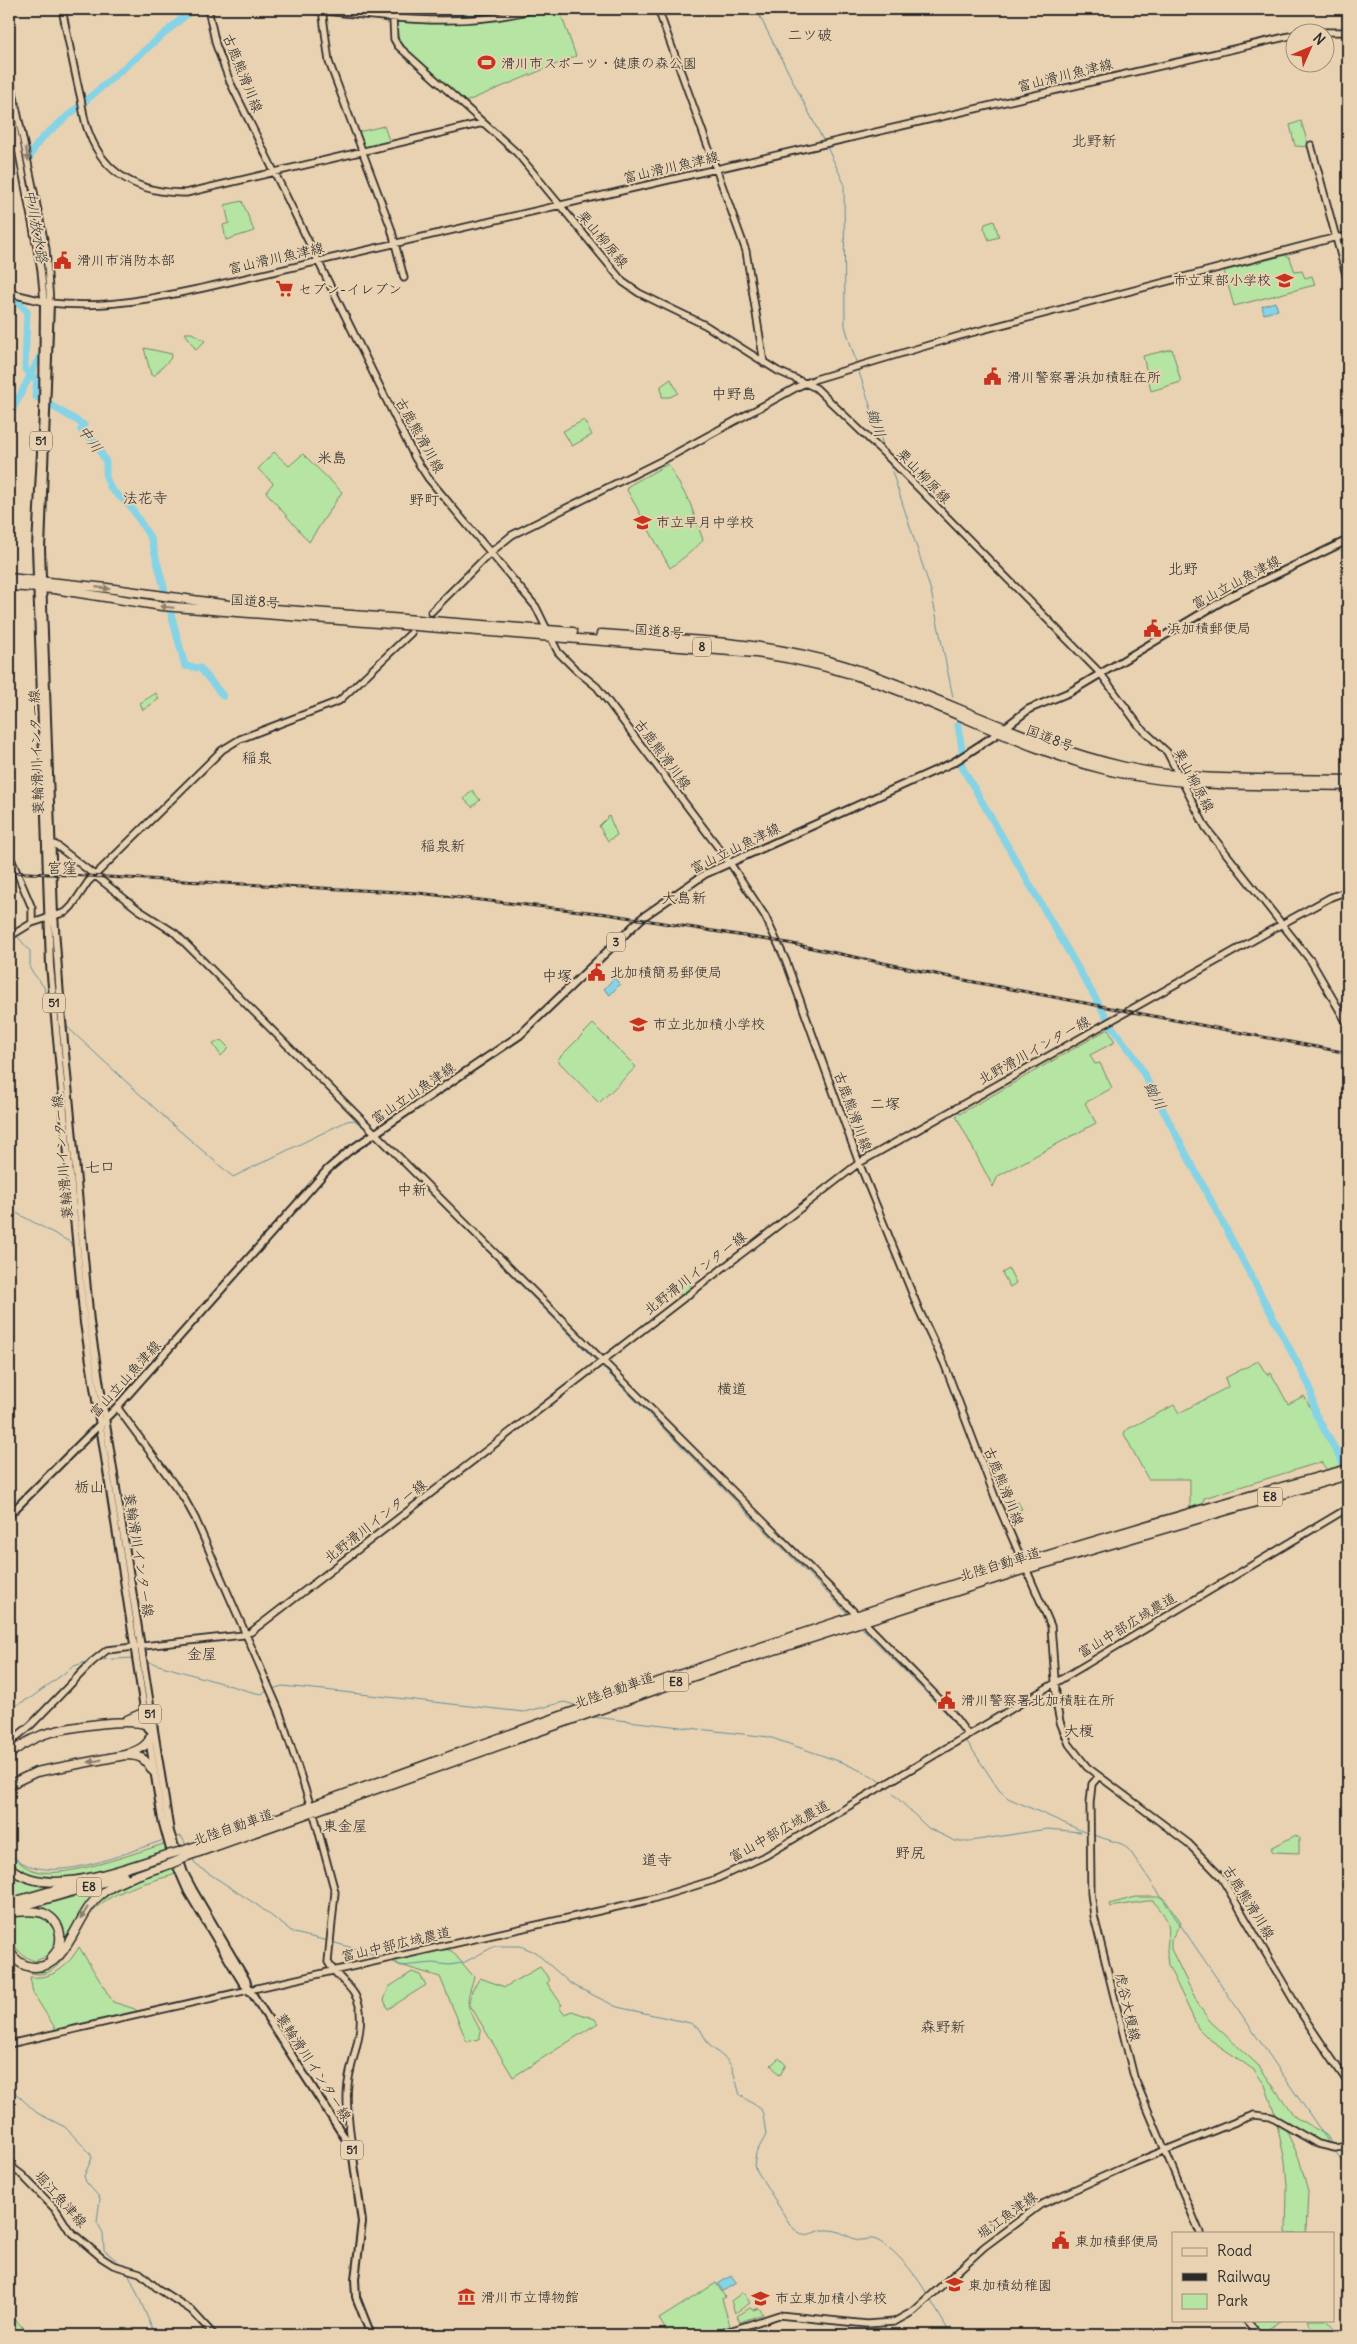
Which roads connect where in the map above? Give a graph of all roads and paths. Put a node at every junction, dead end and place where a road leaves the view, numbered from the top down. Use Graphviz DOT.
graph roads {
  1 [pos="62,9"];
  2 [pos="208,9"];
  3 [pos="305,9"];
  4 [pos="535,9"];
  5 [pos="658,9"];
  6 [pos="322,10"];
  7 [pos="393,19"];
  8 [pos="1334,32"];
  9 [pos="1348,32"];
  10 [pos="1284,37"];
  11 [pos="9,72"];
  12 [pos="9,100"];
  13 [pos="483,123"];
  14 [pos="1311,145"];
  15 [pos="362,152"];
  16 [pos="717,169"];
  17 [pos="273,173"];
  18 [pos="559,205"];
  19 [pos="1348,237"];
  20 [pos="1337,238"];
  21 [pos="396,243"];
  22 [pos="318,261"];
  23 [pos="404,278"];
  24 [pos="1348,282"];
  25 [pos="9,293"];
  26 [pos="47,302"];
  27 [pos="764,363"];
  28 [pos="806,383"];
  29 [pos="1348,540"];
  30 [pos="491,552"];
  31 [pos="9,578"];
  32 [pos="40,584"];
  33 [pos="9,586"];
  34 [pos="431,612"];
  35 [pos="411,633"];
  36 [pos="548,633"];
  37 [pos="1100,674"];
  38 [pos="1002,730"];
  39 [pos="1180,778"];
  40 [pos="1348,780"];
  41 [pos="1348,786"];
  42 [pos="51,844"];
  43 [pos="9,854"];
  44 [pos="730,862"];
  45 [pos="95,875"];
  46 [pos="1348,891"];
  47 [pos="51,917"];
  48 [pos="32,922"];
  49 [pos="1282,924"];
  50 [pos="13,935"];
  51 [pos="1348,1025"];
  52 [pos="375,1134"];
  53 [pos="859,1163"];
  54 [pos="602,1361"];
  55 [pos="117,1407"];
  56 [pos="103,1421"];
  57 [pos="1348,1469"];
  58 [pos="1332,1476"];
  59 [pos="1348,1476"];
  60 [pos="1348,1508"];
  61 [pos="9,1515"];
  62 [pos="1172,1522"];
  63 [pos="1021,1558"];
  64 [pos="1028,1573"];
  65 [pos="855,1613"];
  66 [pos="867,1625"];
  67 [pos="246,1635"];
  68 [pos="138,1647"];
  69 [pos="1056,1681"];
  70 [pos="145,1712"];
  71 [pos="123,1721"];
  72 [pos="147,1724"];
  73 [pos="153,1732"];
  74 [pos="968,1735"];
  75 [pos="150,1742"];
  76 [pos="9,1743"];
  77 [pos="9,1755"];
  78 [pos="125,1755"];
  79 [pos="153,1770"];
  80 [pos="1099,1776"];
  81 [pos="9,1786"];
  82 [pos="310,1804"];
  83 [pos="315,1818"];
  84 [pos="184,1855"];
  85 [pos="168,1859"];
  86 [pos="9,1867"];
  87 [pos="9,1903"];
  88 [pos="9,1911"];
  89 [pos="9,1943"];
  90 [pos="9,1951"];
  91 [pos="333,1971"];
  92 [pos="249,1990"];
  93 [pos="9,2044"];
  94 [pos="1348,2083"];
  95 [pos="1348,2146"];
  96 [pos="352,2149"];
  97 [pos="1164,2150"];
  98 [pos="9,2165"];
  99 [pos="1200,2232"];
  100 [pos="1248,2322"];
  101 [pos="214,2335"];
  102 [pos="371,2335"];
  103 [pos="421,2335"];
  104 [pos="425,2335"];
  105 [pos="717,2335"];
  106 [pos="1260,2335"];
  1 -- 17 [label="main road"];
  2 -- 17 [label="main road, 古鹿熊滑川線"];
  3 -- 6 [label="main road"];
  4 -- 7 [label="main road"];
  5 -- 16 [label="main road"];
  6 -- 7 [label="main road"];
  6 -- 15 [label="main road"];
  7 -- 13 [label="main road, 栗山柳原線"];
  8 -- 9 [label="main road"];
  10 -- 16 [label="main road, 富山滑川魚津線"];
  11 -- 26 [label="main road, one-way"];
  12 -- 26 [label="main road"];
  13 -- 15 [label="main road"];
  13 -- 18 [label="main road, 栗山柳原線"];
  14 -- 20 [label="main road"];
  15 -- 17 [label="main road"];
  15 -- 21 [label="main road"];
  16 -- 18 [label="main road, 富山滑川魚津線"];
  16 -- 27 [label="main road"];
  17 -- 22 [label="main road, 古鹿熊滑川線"];
  18 -- 21 [label="main road, 富山滑川魚津線"];
  18 -- 27 [label="main road, 栗山柳原線"];
  19 -- 20 [label="main road"];
  20 -- 24 [label="main road"];
  20 -- 28 [label="main road"];
  21 -- 22 [label="main road, 富山滑川魚津線"];
  21 -- 23 [label="main road"];
  22 -- 26 [label="main road, 富山滑川魚津線"];
  22 -- 30 [label="main road, 古鹿熊滑川線"];
  25 -- 26 [label="main road"];
  26 -- 32 [label="main road, 蓑輪滑川インター線 / 51"];
  27 -- 28 [label="main road, 栗山柳原線"];
  28 -- 30 [label="main road"];
  28 -- 37 [label="main road, 栗山柳原線"];
  29 -- 37 [label="main road, 富山立山魚津線 / 3"];
  30 -- 34 [label="main road"];
  30 -- 36 [label="main road, 古鹿熊滑川線"];
  31 -- 32 [label="highway, 国道8号 / 8"];
  32 -- 33 [label="highway, 国道8号 / 8"];
  32 -- 36 [label="highway, 国道8号 / 8"];
  32 -- 42 [label="main road, 蓑輪滑川インター線 / 51"];
  32 -- 47 [label="main road, 蓑輪滑川インター線 / 51"];
  35 -- 45 [label="main road"];
  36 -- 38 [label="highway, 国道8号 / 8"];
  36 -- 44 [label="main road, 古鹿熊滑川線"];
  37 -- 38 [label="main road, 富山立山魚津線 / 3"];
  37 -- 39 [label="main road, 栗山柳原線"];
  38 -- 39 [label="highway, 国道8号 / 8"];
  38 -- 44 [label="main road, 富山立山魚津線 / 3"];
  39 -- 40 [label="highway, 国道8号 / 8"];
  39 -- 41 [label="highway, 国道8号 / 8"];
  39 -- 49 [label="main road, 栗山柳原線"];
  42 -- 45 [label="main road"];
  42 -- 47 [label="main road, 蓑輪滑川インター線 / 51"];
  43 -- 48 [label="main road"];
  44 -- 52 [label="main road, 富山立山魚津線 / 3"];
  44 -- 53 [label="main road, 古鹿熊滑川線"];
  45 -- 47 [label="main road"];
  45 -- 52 [label="main road"];
  46 -- 49 [label="main road, 北野滑川インター線"];
  47 -- 48 [label="main road"];
  47 -- 56 [label="main road, 蓑輪滑川インター線 / 51"];
  48 -- 50 [label="main road"];
  49 -- 51 [label="main road, 栗山柳原線"];
  49 -- 53 [label="main road, 北野滑川インター線"];
  52 -- 54 [label="main road"];
  52 -- 55 [label="main road, 富山立山魚津線 / 3"];
  53 -- 54 [label="main road, 北野滑川インター線"];
  53 -- 63 [label="main road, 古鹿熊滑川線"];
  54 -- 65 [label="main road"];
  54 -- 67 [label="main road, 北野滑川インター線"];
  55 -- 56 [label="main road, 富山立山魚津線 / 3"];
  55 -- 67 [label="main road"];
  56 -- 61 [label="main road, 富山立山魚津線 / 3"];
  56 -- 68 [label="main road, 蓑輪滑川インター線 / 51"];
  57 -- 58 [label="highway, 北陸自動車道 / E8"];
  58 -- 59 [label="highway, 北陸自動車道 / E8"];
  58 -- 62 [label="highway, 北陸自動車道 / E8"];
  60 -- 69 [label="main road, 富山中部広域農道"];
  62 -- 84 [label="highway, 北陸自動車道 / E8"];
  62 -- 84 [label="highway, 北陸自動車道 / E8"];
  64 -- 69 [label="main road, 古鹿熊滑川線"];
  66 -- 74 [label="main road"];
  67 -- 68 [label="main road"];
  67 -- 82 [label="main road"];
  68 -- 70 [label="main road, 蓑輪滑川インター線 / 51"];
  68 -- 73 [label="main road, 蓑輪滑川インター線 / 51"];
  68 -- 76 [label="main road"];
  69 -- 74 [label="main road, 富山中部広域農道"];
  69 -- 80 [label="main road, 古鹿熊滑川線"];
  70 -- 71 [label="highway"];
  70 -- 72 [label="main road, 蓑輪滑川インター線 / 51"];
  71 -- 72 [label="highway"];
  71 -- 77 [label="highway"];
  72 -- 73 [label="highway"];
  72 -- 75 [label="main road, 蓑輪滑川インター線 / 51"];
  73 -- 75 [label="highway"];
  73 -- 92 [label="main road, 蓑輪滑川インター線 / 51"];
  74 -- 91 [label="main road, 富山中部広域農道"];
  75 -- 78 [label="highway"];
  75 -- 79 [label="main road, 蓑輪滑川インター線 / 51"];
  78 -- 79 [label="highway"];
  78 -- 81 [label="highway, one-way"];
  79 -- 92 [label="main road, 蓑輪滑川インター線 / 51"];
  80 -- 94 [label="main road, 古鹿熊滑川線"];
  80 -- 97 [label="main road, 虎谷大榎線"];
  83 -- 91 [label="main road"];
  84 -- 85 [label="highway, 北陸自動車道 / E8, bridge"];
  85 -- 86 [label="highway"];
  85 -- 87 [label="highway, 北陸自動車道 / E8"];
  85 -- 88 [label="highway, 北陸自動車道 / E8"];
  85 -- 90 [label="highway, one-way"];
  88 -- 89 [label="highway"];
  91 -- 92 [label="main road, 富山中部広域農道"];
  91 -- 96 [label="main road"];
  92 -- 93 [label="main road, 富山中部広域農道"];
  92 -- 96 [label="main road, 蓑輪滑川インター線 / 51"];
  95 -- 97 [label="main road, 堀江魚津線"];
  96 -- 102 [label="main road, 蓑輪滑川インター線 / 51"];
  97 -- 99 [label="main road, 虎谷大榎線"];
  97 -- 105 [label="main road, 堀江魚津線"];
  98 -- 101 [label="main road, 堀江魚津線"];
  100 -- 106 [label="main road"];
  103 -- 104 [label="main road"];
}
